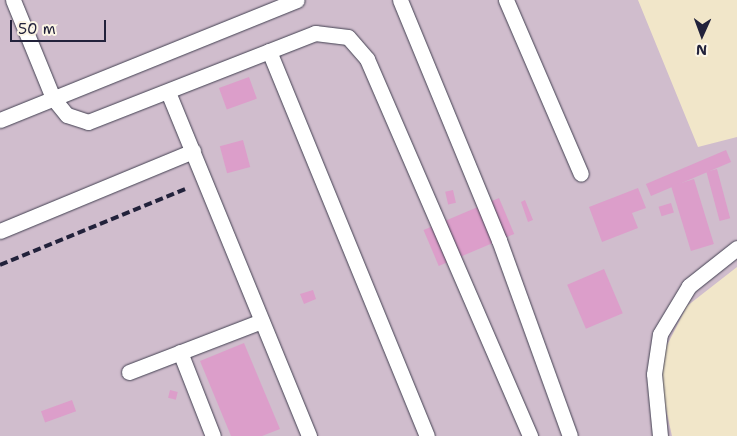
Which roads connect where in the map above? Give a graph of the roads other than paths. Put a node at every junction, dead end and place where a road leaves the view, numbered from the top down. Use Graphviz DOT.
graph roads {
  1 [pos="13,0"];
  2 [pos="297,0"];
  3 [pos="400,0"];
  4 [pos="506,0"];
  5 [pos="269,51"];
  6 [pos="168,92"];
  7 [pos="53,98"];
  8 [pos="0,120"];
  9 [pos="192,151"];
  10 [pos="582,174"];
  11 [pos="0,231"];
  12 [pos="737,248"];
  13 [pos="262,321"];
  14 [pos="180,352"];
  15 [pos="129,372"];
  16 [pos="213,436"];
  17 [pos="310,436"];
  18 [pos="427,436"];
  19 [pos="530,436"];
  20 [pos="570,436"];
  21 [pos="660,436"];
  1 -- 7 [label="lane"];
  2 -- 7 [label="lane"];
  3 -- 20 [label="lane"];
  4 -- 10 [label="lane"];
  5 -- 6 [label="lane"];
  5 -- 18 [label="lane"];
  5 -- 19 [label="lane"];
  6 -- 7 [label="lane"];
  6 -- 9 [label="lane"];
  7 -- 8 [label="lane"];
  9 -- 11 [label="lane"];
  9 -- 13 [label="lane"];
  12 -- 21 [label="lane"];
  13 -- 14 [label="lane"];
  13 -- 17 [label="lane"];
  14 -- 15 [label="lane"];
  14 -- 16 [label="lane"];
}
